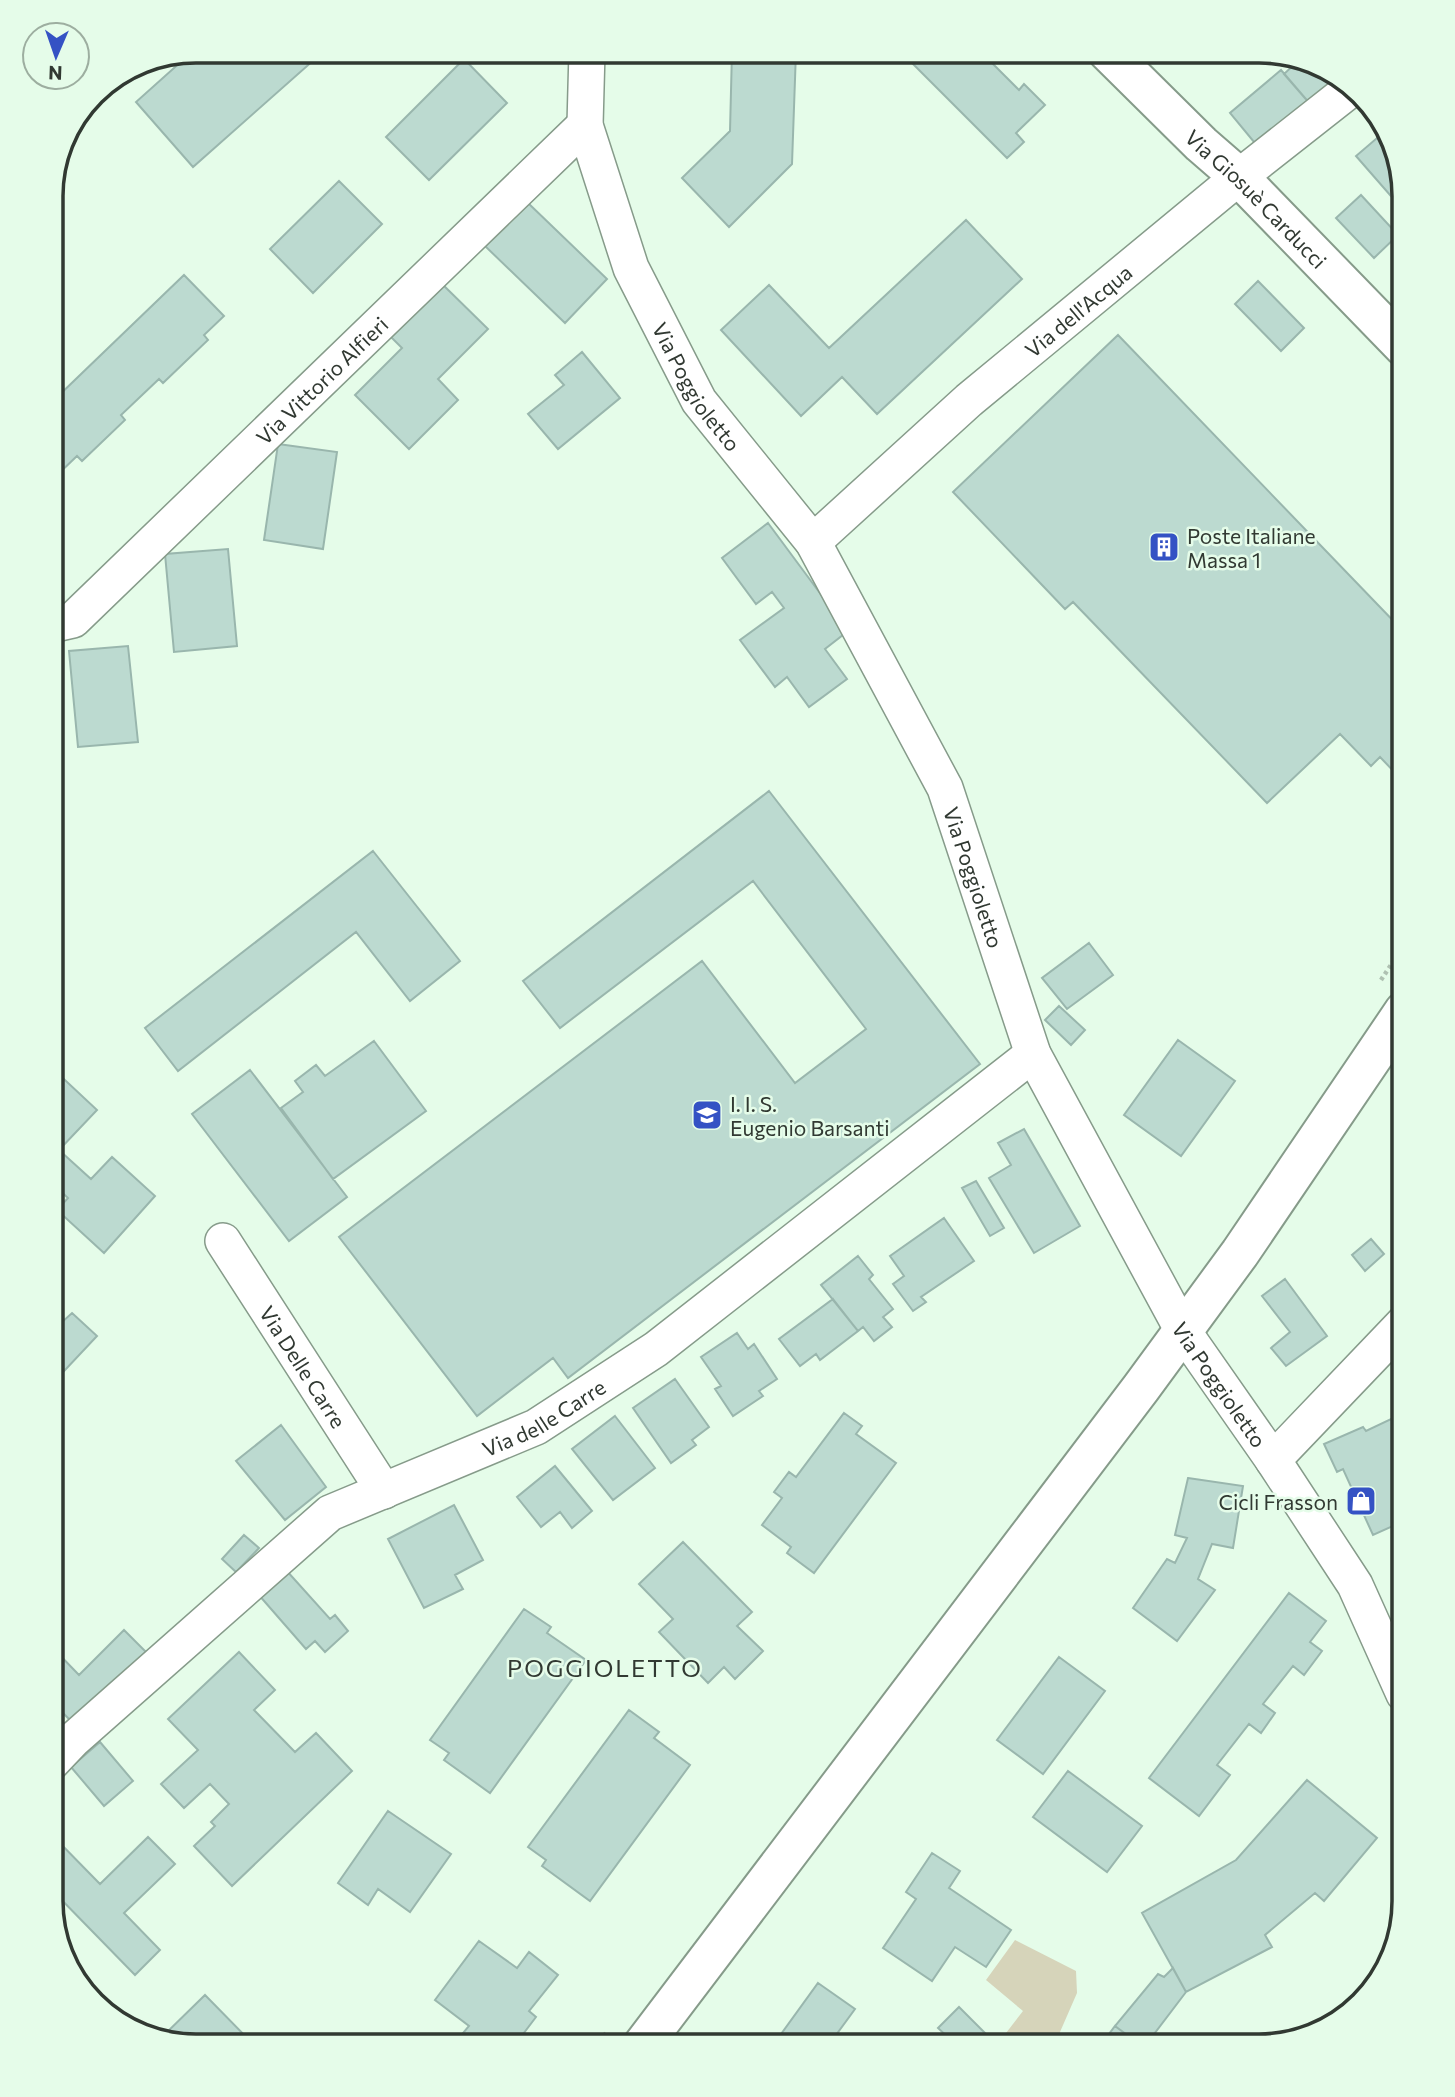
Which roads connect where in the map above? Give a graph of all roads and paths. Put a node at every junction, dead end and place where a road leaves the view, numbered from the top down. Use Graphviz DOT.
graph roads {
  1 [pos="587,63"];
  2 [pos="1119,63"];
  3 [pos="1344,94"];
  4 [pos="586,125"];
  5 [pos="1239,177"];
  6 [pos="1392,335"];
  7 [pos="813,542"];
  8 [pos="63,622"];
  9 [pos="1392,1029"];
  10 [pos="1033,1054"];
  11 [pos="223,1241"];
  12 [pos="1182,1331"];
  13 [pos="1392,1336"];
  14 [pos="1273,1460"];
  15 [pos="384,1491"];
  16 [pos="1392,1667"];
  17 [pos="63,1750"];
  18 [pos="651,2034"];
  1 -- 4 [label="street, Via Poggioletto"];
  2 -- 5 [label="main road, Via Giosuè Carducci"];
  3 -- 5 [label="street, Via dell'Acqua"];
  4 -- 7 [label="street, Via Poggioletto"];
  4 -- 8 [label="street, Via Vittorio Alfieri"];
  5 -- 6 [label="main road, Via Giosuè Carducci"];
  5 -- 7 [label="street, Via dell'Acqua"];
  7 -- 10 [label="street, Via Poggioletto"];
  9 -- 12 [label="main road"];
  10 -- 12 [label="street, Via Poggioletto"];
  10 -- 15 [label="street, Via delle Carre"];
  11 -- 15 [label="street, Via Delle Carre"];
  12 -- 14 [label="street, Via Poggioletto"];
  12 -- 18 [label="main road"];
  13 -- 14 [label="street"];
  14 -- 16 [label="street, Via Poggioletto"];
  15 -- 17 [label="street, Via delle Carre"];
}
